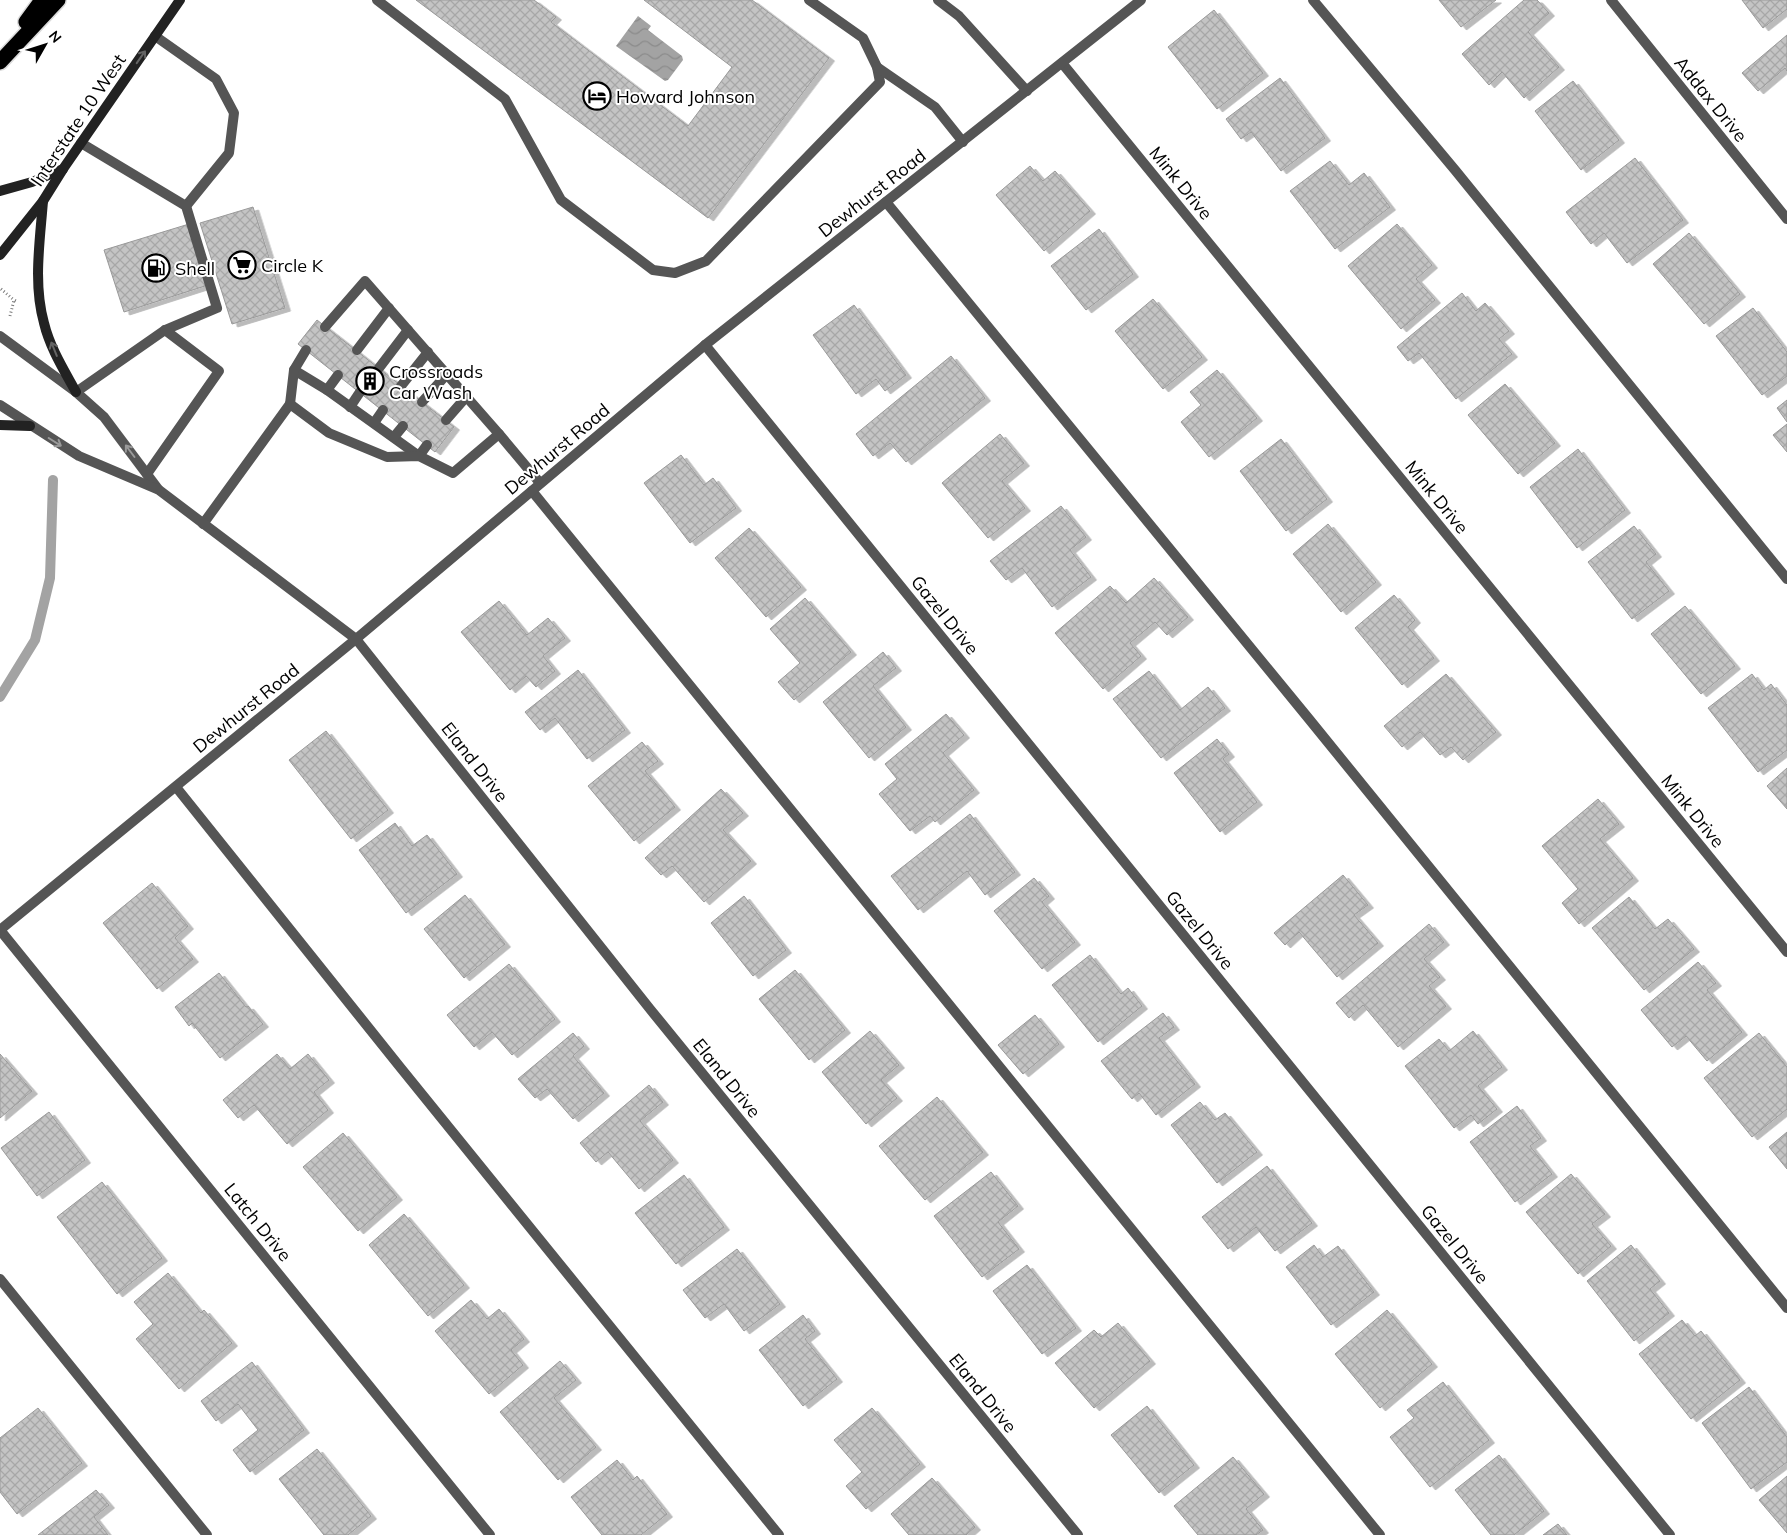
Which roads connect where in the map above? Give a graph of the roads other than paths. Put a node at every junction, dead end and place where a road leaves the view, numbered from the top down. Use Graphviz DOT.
graph roads {
  1 [pos="42,0"];
  2 [pos="58,0"];
  3 [pos="180,0"];
  4 [pos="378,0"];
  5 [pos="810,0"];
  6 [pos="938,0"];
  7 [pos="1313,0"];
  8 [pos="1611,0"];
  9 [pos="1135,2"];
  10 [pos="155,36"];
  11 [pos="0,60"];
  12 [pos="1062,63"];
  13 [pos="877,67"];
  14 [pos="1027,91"];
  15 [pos="963,142"];
  16 [pos="81,143"];
  17 [pos="63,169"];
  18 [pos="0,191"];
  19 [pos="43,201"];
  20 [pos="886,202"];
  21 [pos="186,206"];
  22 [pos="1787,219"];
  23 [pos="0,255"];
  24 [pos="389,308"];
  25 [pos="325,328"];
  26 [pos="165,330"];
  27 [pos="408,330"];
  28 [pos="0,336"];
  29 [pos="705,345"];
  30 [pos="306,350"];
  31 [pos="356,350"];
  32 [pos="428,352"];
  33 [pos="379,368"];
  34 [pos="294,370"];
  35 [pos="447,374"];
  36 [pos="338,375"];
  37 [pos="401,386"];
  38 [pos="326,390"];
  39 [pos="76,392"];
  40 [pos="360,392"];
  41 [pos="466,396"];
  42 [pos="422,402"];
  43 [pos="290,404"];
  44 [pos="0,405"];
  45 [pos="350,406"];
  46 [pos="383,410"];
  47 [pos="446,420"];
  48 [pos="374,423"];
  49 [pos="0,425"];
  50 [pos="30,426"];
  51 [pos="403,426"];
  52 [pos="499,434"];
  53 [pos="394,437"];
  54 [pos="427,446"];
  55 [pos="418,456"];
  56 [pos="147,474"];
  57 [pos="540,484"];
  58 [pos="159,490"];
  59 [pos="532,491"];
  60 [pos="203,524"];
  61 [pos="1787,580"];
  62 [pos="356,639"];
  63 [pos="176,787"];
  64 [pos="0,930"];
  65 [pos="1787,952"];
  66 [pos="0,1278"];
  67 [pos="1787,1308"];
  68 [pos="207,1535"];
  69 [pos="490,1535"];
  70 [pos="779,1535"];
  71 [pos="1078,1535"];
  72 [pos="1380,1535"];
  73 [pos="1670,1535"];
  1 -- 11 [label="highway"];
  2 -- 11 [label="highway"];
  3 -- 10 [label="main road, Interstate 10 West"];
  4 -- 13 [label="street"];
  5 -- 13 [label="street"];
  6 -- 14 [label="street"];
  7 -- 61 [label="street"];
  8 -- 22 [label="street, Addax Drive"];
  9 -- 12 [label="street, Dewhurst Road"];
  16 -- 10 [label="main road, Interstate 10 West, one-way"];
  10 -- 21 [label="street"];
  12 -- 14 [label="street, Dewhurst Road"];
  12 -- 65 [label="street, Mink Drive"];
  13 -- 15 [label="street"];
  14 -- 15 [label="street, Dewhurst Road"];
  15 -- 20 [label="street, Dewhurst Road"];
  16 -- 17 [label="main road, Interstate 10 West"];
  16 -- 21 [label="street"];
  17 -- 18 [label="main road"];
  17 -- 19 [label="main road, Interstate 10 West"];
  19 -- 23 [label="main road, Interstate 10 West"];
  39 -- 19 [label="main road, one-way"];
  20 -- 29 [label="street, Dewhurst Road"];
  20 -- 67 [label="street"];
  21 -- 26 [label="street"];
  24 -- 25 [label="street"];
  24 -- 27 [label="street"];
  24 -- 31 [label="street"];
  26 -- 39 [label="street"];
  26 -- 56 [label="street"];
  27 -- 32 [label="street"];
  27 -- 33 [label="street"];
  28 -- 39 [label="street"];
  29 -- 57 [label="street, Dewhurst Road"];
  29 -- 73 [label="street, Gazel Drive"];
  30 -- 34 [label="street"];
  32 -- 35 [label="street"];
  32 -- 37 [label="street"];
  34 -- 38 [label="street"];
  34 -- 43 [label="street"];
  35 -- 41 [label="street"];
  35 -- 42 [label="street"];
  36 -- 38 [label="street"];
  38 -- 45 [label="street"];
  56 -- 39 [label="street, one-way"];
  40 -- 45 [label="street"];
  41 -- 47 [label="street"];
  41 -- 52 [label="street"];
  43 -- 55 [label="street"];
  43 -- 60 [label="street"];
  44 -- 50 [label="street"];
  45 -- 48 [label="street"];
  46 -- 48 [label="street"];
  48 -- 53 [label="street"];
  49 -- 50 [label="main road"];
  50 -- 58 [label="street, one-way"];
  51 -- 53 [label="street"];
  52 -- 55 [label="street"];
  52 -- 57 [label="street"];
  53 -- 55 [label="street"];
  54 -- 55 [label="street"];
  56 -- 58 [label="street"];
  57 -- 59 [label="street, Dewhurst Road"];
  58 -- 60 [label="street, Eland Drive"];
  59 -- 62 [label="street, Dewhurst Road"];
  59 -- 72 [label="street"];
  60 -- 62 [label="street, Eland Drive"];
  62 -- 63 [label="street, Dewhurst Road"];
  62 -- 71 [label="street, Eland Drive"];
  63 -- 64 [label="street, Dewhurst Road"];
  63 -- 70 [label="street"];
  64 -- 69 [label="street, Latch Drive"];
  66 -- 68 [label="street"];
}
